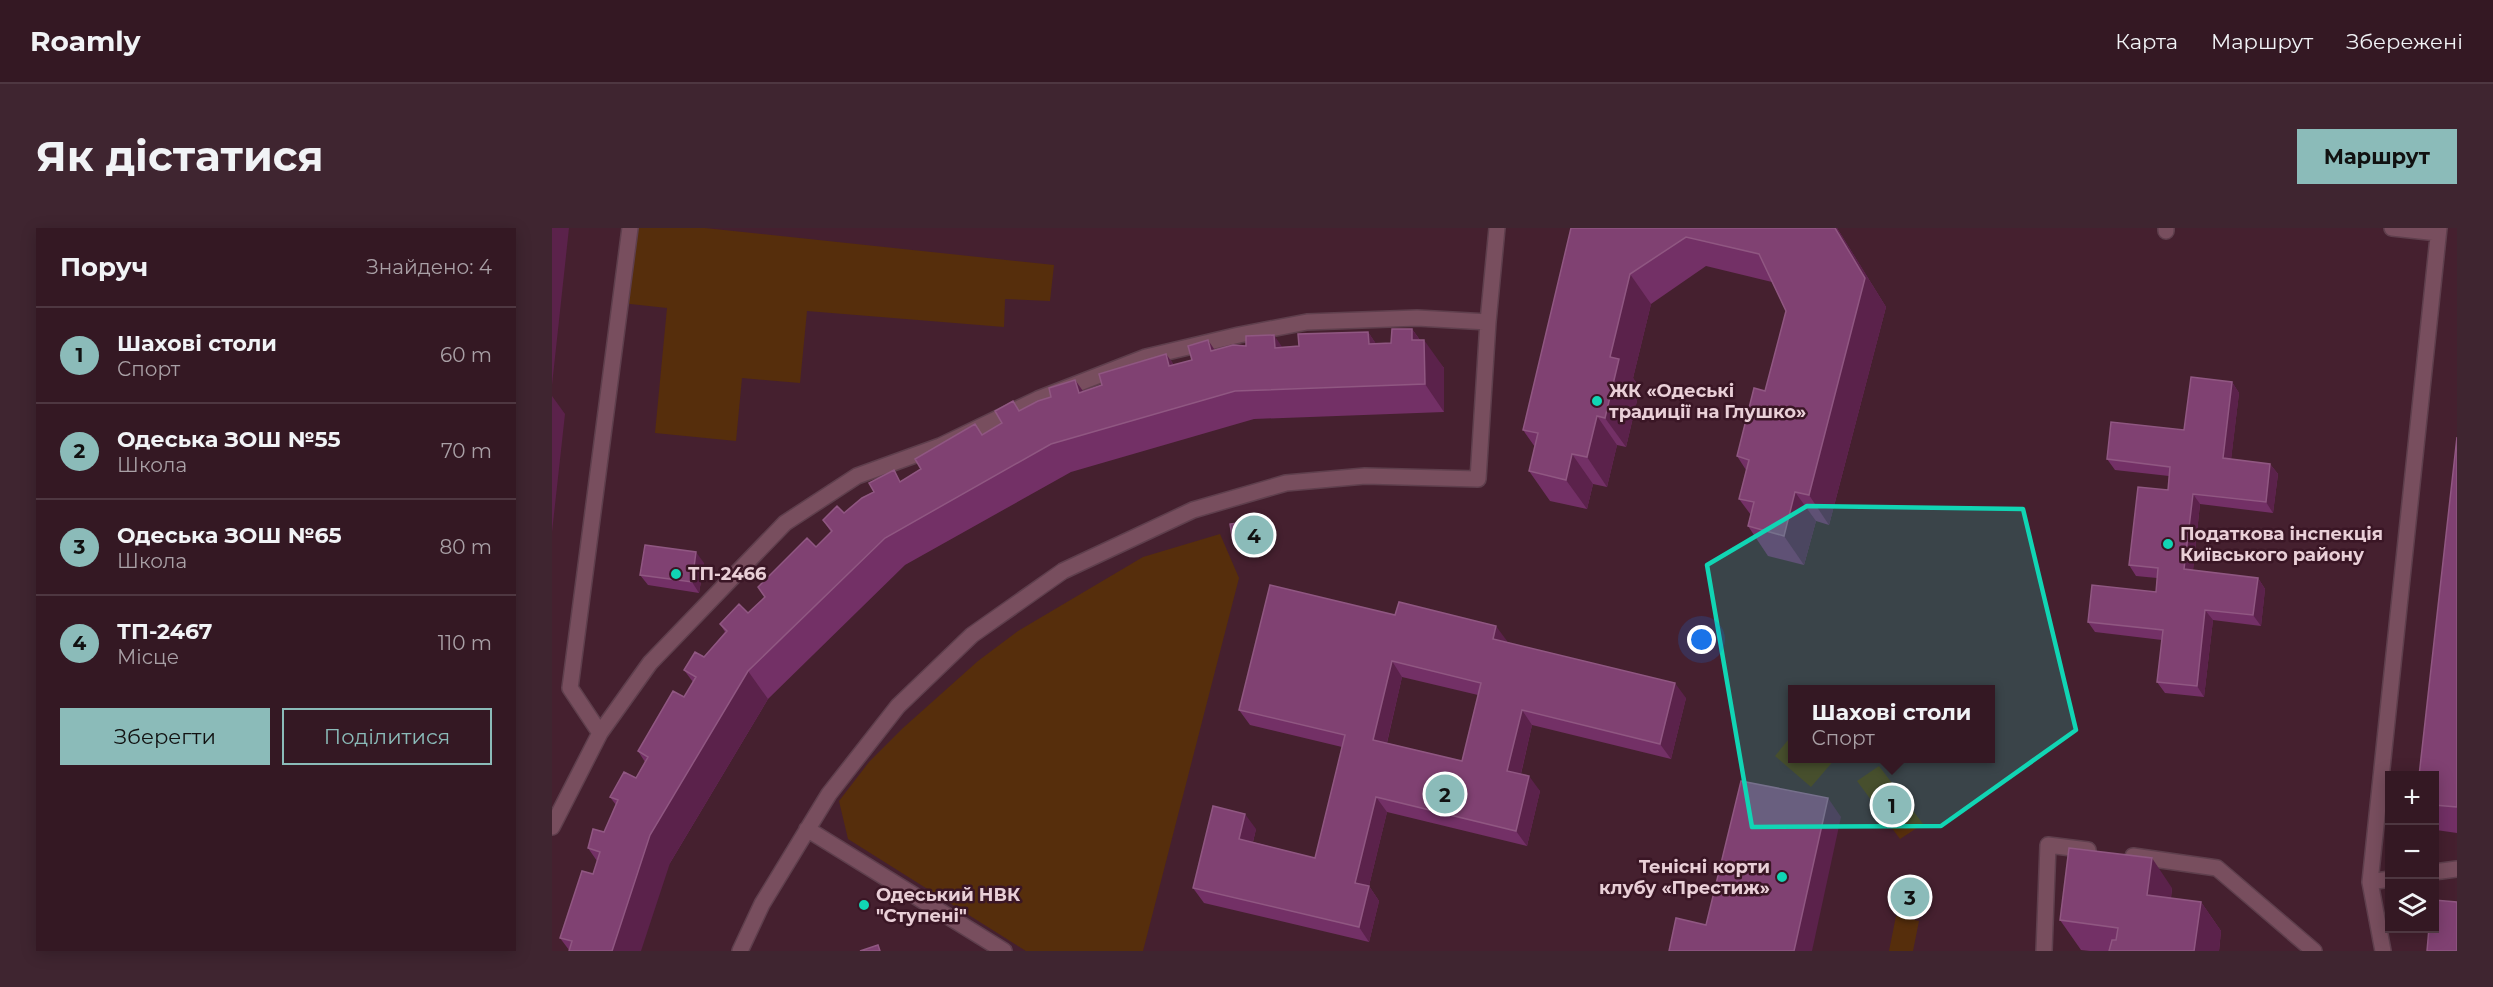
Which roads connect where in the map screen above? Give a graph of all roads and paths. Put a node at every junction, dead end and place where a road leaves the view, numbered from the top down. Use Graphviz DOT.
graph roads {
  1 [pos="630,228"];
  2 [pos="1497,228"];
  3 [pos="2392,228"];
  4 [pos="2438,230"];
  5 [pos="1488,321"];
  6 [pos="600,733"];
  7 [pos="552,827"];
  8 [pos="807,829"];
  9 [pos="2457,868"];
  10 [pos="2439,871"];
  11 [pos="2385,880"];
  12 [pos="2370,882"];
  13 [pos="741,951"];
  14 [pos="1004,951"];
  15 [pos="2044,951"];
  16 [pos="2314,951"];
  17 [pos="2383,951"];
  1 -- 6 [label="lane"];
  2 -- 5 [label="lane"];
  3 -- 4 [label="lane"];
  4 -- 12 [label="lane"];
  5 -- 6 [label="lane"];
  5 -- 8 [label="lane"];
  6 -- 7 [label="lane"];
  8 -- 13 [label="lane"];
  8 -- 14 [label="lane"];
  9 -- 10 [label="lane"];
  11 -- 12 [label="lane"];
  12 -- 17 [label="lane"];
  15 -- 16 [label="lane"];
}
